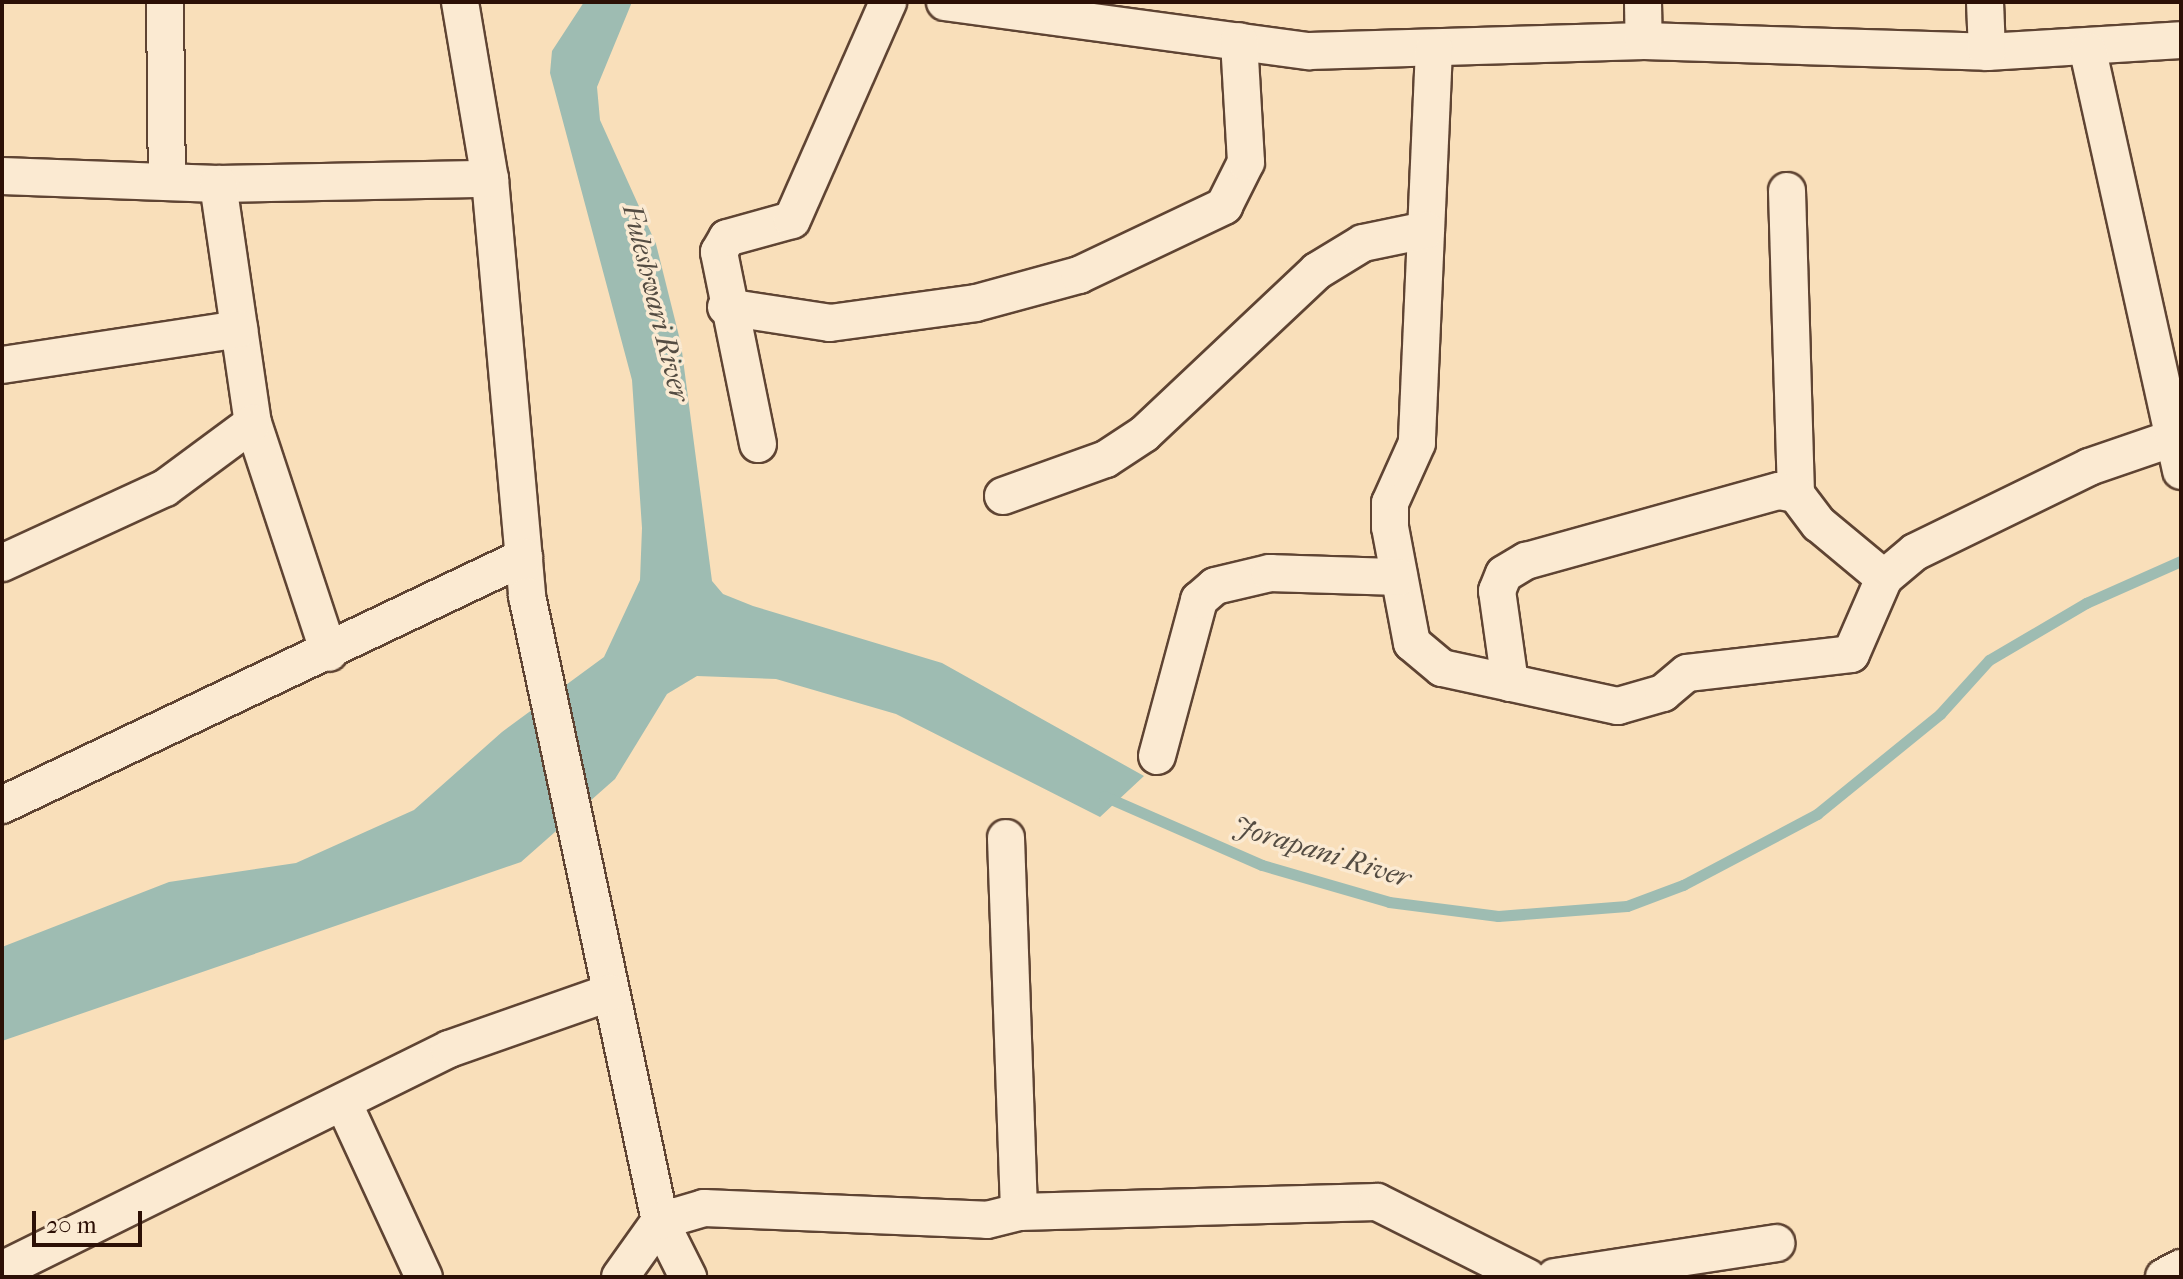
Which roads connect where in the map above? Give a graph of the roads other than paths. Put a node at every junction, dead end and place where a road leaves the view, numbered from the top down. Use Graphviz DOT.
graph roads {
  1 [pos="165,2"];
  2 [pos="460,2"];
  3 [pos="888,2"];
  4 [pos="945,2"];
  5 [pos="1643,2"];
  6 [pos="1985,2"];
  7 [pos="2181,40"];
  8 [pos="1239,41"];
  9 [pos="1644,41"];
  10 [pos="1434,49"];
  11 [pos="2088,51"];
  12 [pos="1987,52"];
  13 [pos="2,176"];
  14 [pos="490,179"];
  15 [pos="167,182"];
  16 [pos="218,184"];
  17 [pos="1787,191"];
  18 [pos="1426,230"];
  19 [pos="726,307"];
  20 [pos="239,329"];
  21 [pos="2,365"];
  22 [pos="253,423"];
  23 [pos="758,444"];
  24 [pos="2176,455"];
  25 [pos="1796,494"];
  26 [pos="1003,496"];
  27 [pos="524,557"];
  28 [pos="2,563"];
  29 [pos="1399,577"];
  30 [pos="1884,578"];
  31 [pos="329,653"];
  32 [pos="1510,683"];
  33 [pos="1157,756"];
  34 [pos="2,805"];
  35 [pos="1006,838"];
  36 [pos="609,993"];
  37 [pos="343,1102"];
  38 [pos="1019,1212"];
  39 [pos="660,1221"];
  40 [pos="1776,1243"];
  41 [pos="2181,1268"];
  42 [pos="2,1270"];
  43 [pos="424,1277"];
  44 [pos="620,1277"];
  45 [pos="688,1277"];
  46 [pos="1527,1277"];
  47 [pos="1555,1277"];
  48 [pos="2164,1277"];
  1 -- 15 [label="street"];
  2 -- 14 [label="street"];
  3 -- 19 [label="street"];
  4 -- 8 [label="street"];
  5 -- 9 [label="street"];
  6 -- 12 [label="street"];
  7 -- 11 [label="street"];
  8 -- 10 [label="street"];
  8 -- 19 [label="street"];
  9 -- 10 [label="street"];
  9 -- 12 [label="street"];
  10 -- 18 [label="street"];
  11 -- 12 [label="street"];
  11 -- 24 [label="street"];
  13 -- 15 [label="street"];
  14 -- 16 [label="street"];
  14 -- 27 [label="street"];
  15 -- 16 [label="street"];
  16 -- 20 [label="street"];
  17 -- 25 [label="street"];
  18 -- 26 [label="street"];
  18 -- 29 [label="street"];
  19 -- 23 [label="street"];
  20 -- 21 [label="street"];
  20 -- 22 [label="street"];
  22 -- 28 [label="street"];
  22 -- 31 [label="street"];
  24 -- 30 [label="street"];
  25 -- 30 [label="street"];
  25 -- 32 [label="street"];
  27 -- 31 [label="street"];
  27 -- 36 [label="street"];
  29 -- 32 [label="street"];
  29 -- 33 [label="street"];
  30 -- 32 [label="street"];
  31 -- 34 [label="street"];
  35 -- 38 [label="street"];
  36 -- 37 [label="street"];
  36 -- 39 [label="street"];
  37 -- 42 [label="street"];
  37 -- 43 [label="street"];
  38 -- 39 [label="street"];
  38 -- 46 [label="street"];
  39 -- 44 [label="street"];
  39 -- 45 [label="street"];
  40 -- 47 [label="street"];
  41 -- 48 [label="street"];
}
